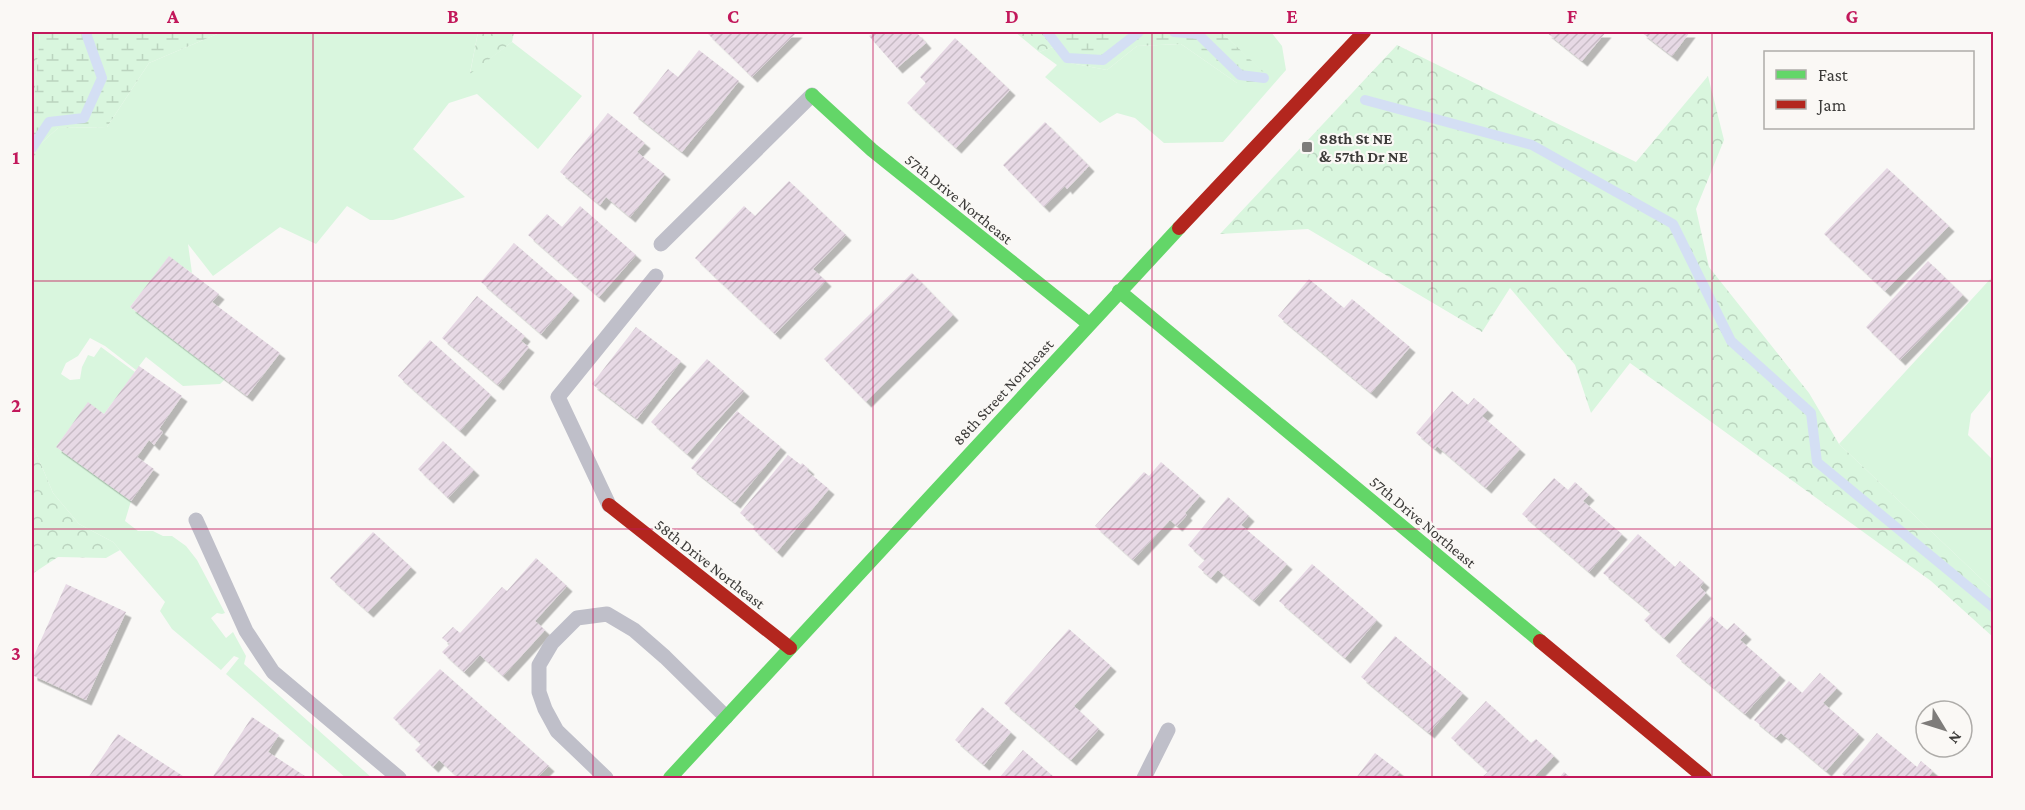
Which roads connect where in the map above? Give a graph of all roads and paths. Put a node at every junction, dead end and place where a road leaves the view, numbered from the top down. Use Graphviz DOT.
graph roads {
  1 [pos="1364,32"];
  2 [pos="812,95"];
  3 [pos="661,244"];
  4 [pos="656,276"];
  5 [pos="1119,291"];
  6 [pos="1089,324"];
  7 [pos="609,506"];
  8 [pos="196,520"];
  9 [pos="790,648"];
  10 [pos="726,717"];
  11 [pos="1168,730"];
  12 [pos="399,778"];
  13 [pos="606,778"];
  14 [pos="670,778"];
  15 [pos="1144,778"];
  16 [pos="1705,778"];
  1 -- 5 [label="street, 88th Street Northeast"];
  2 -- 3 [label="lane"];
  2 -- 6 [label="street, 57th Drive Northeast"];
  4 -- 7 [label="lane"];
  5 -- 6 [label="street, 88th Street Northeast"];
  5 -- 16 [label="street, 57th Drive Northeast"];
  6 -- 9 [label="street, 88th Street Northeast"];
  7 -- 9 [label="street, 58th Drive Northeast"];
  8 -- 12 [label="lane"];
  9 -- 10 [label="street, 88th Street Northeast"];
  10 -- 13 [label="lane"];
  10 -- 14 [label="street, 88th Street Northeast"];
  11 -- 15 [label="lane"];
}
